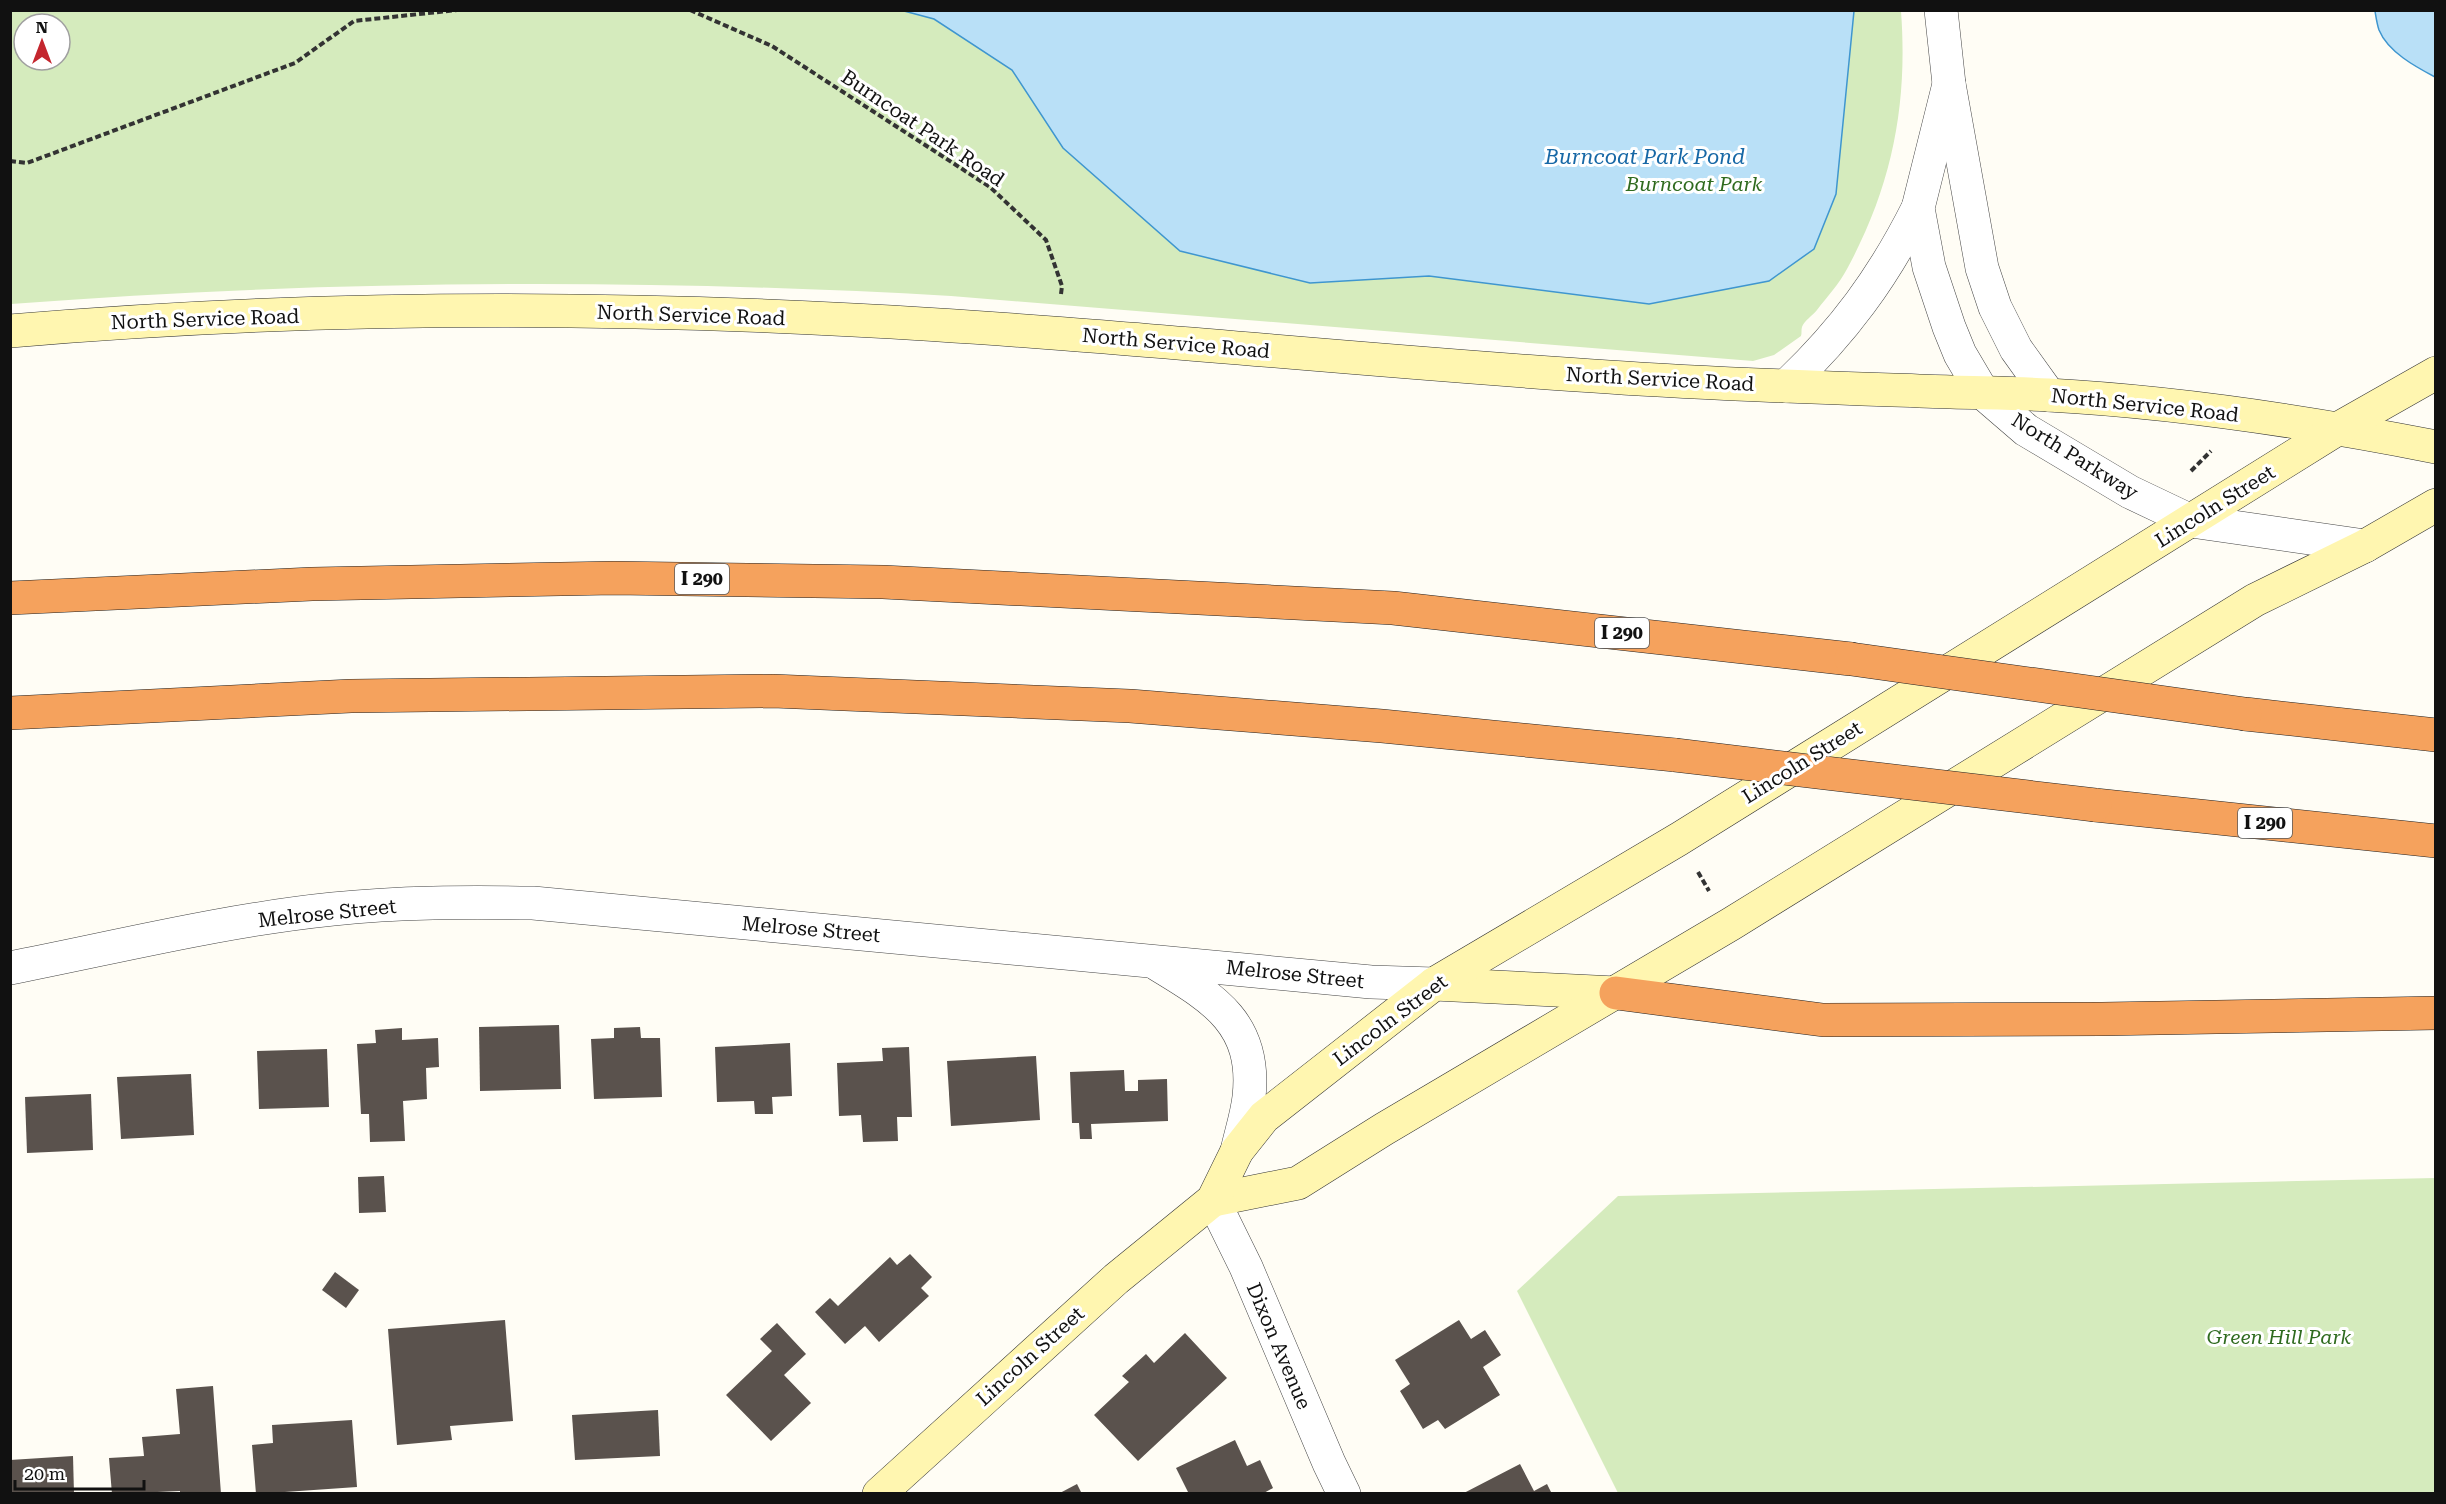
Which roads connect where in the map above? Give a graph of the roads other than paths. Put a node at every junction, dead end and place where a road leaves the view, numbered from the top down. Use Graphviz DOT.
graph roads {
  1 [pos="1941,10"];
  2 [pos="1949,84"];
  3 [pos="1918,208"];
  4 [pos="10,331"];
  5 [pos="2436,373"];
  6 [pos="1786,386"];
  7 [pos="1983,393"];
  8 [pos="2049,395"];
  9 [pos="2339,428"];
  10 [pos="2436,447"];
  11 [pos="2436,505"];
  12 [pos="2191,521"];
  13 [pos="2365,546"];
  14 [pos="10,598"];
  15 [pos="10,713"];
  16 [pos="2436,735"];
  17 [pos="2436,841"];
  18 [pos="1150,960"];
  19 [pos="10,968"];
  20 [pos="1434,984"];
  21 [pos="1616,993"];
  22 [pos="2436,1012"];
  23 [pos="1237,1151"];
  24 [pos="1213,1200"];
  25 [pos="879,1494"];
  26 [pos="1344,1494"];
  1 -- 2 [label="street, North Parkway"];
  2 -- 3 [label="street, North Parkway"];
  2 -- 8 [label="street, North Parkway"];
  3 -- 6 [label="street, North Parkway"];
  3 -- 7 [label="street, North Parkway"];
  4 -- 6 [label="main road, North Service Road"];
  5 -- 9 [label="main road, Lincoln Street"];
  6 -- 7 [label="main road, North Service Road"];
  7 -- 8 [label="main road, North Service Road"];
  7 -- 12 [label="street, North Parkway"];
  8 -- 9 [label="main road, North Service Road"];
  9 -- 10 [label="main road, North Service Road"];
  9 -- 12 [label="main road, Lincoln Street"];
  11 -- 13 [label="main road, Lincoln Street"];
  12 -- 13 [label="street, North Parkway"];
  12 -- 20 [label="main road, Lincoln Street"];
  13 -- 21 [label="main road, Lincoln Street"];
  14 -- 16 [label="highway, I 290, bridge"];
  15 -- 17 [label="highway, I 290, bridge"];
  18 -- 19 [label="street, Melrose Street"];
  18 -- 20 [label="street, Melrose Street"];
  18 -- 23 [label="street"];
  20 -- 21 [label="main road, Melrose Street"];
  20 -- 23 [label="main road, Lincoln Street"];
  21 -- 22 [label="highway"];
  21 -- 24 [label="main road, Lincoln Street"];
  23 -- 24 [label="main road, Lincoln Street"];
  24 -- 25 [label="main road, Lincoln Street"];
  24 -- 26 [label="street, Dixon Avenue"];
}
